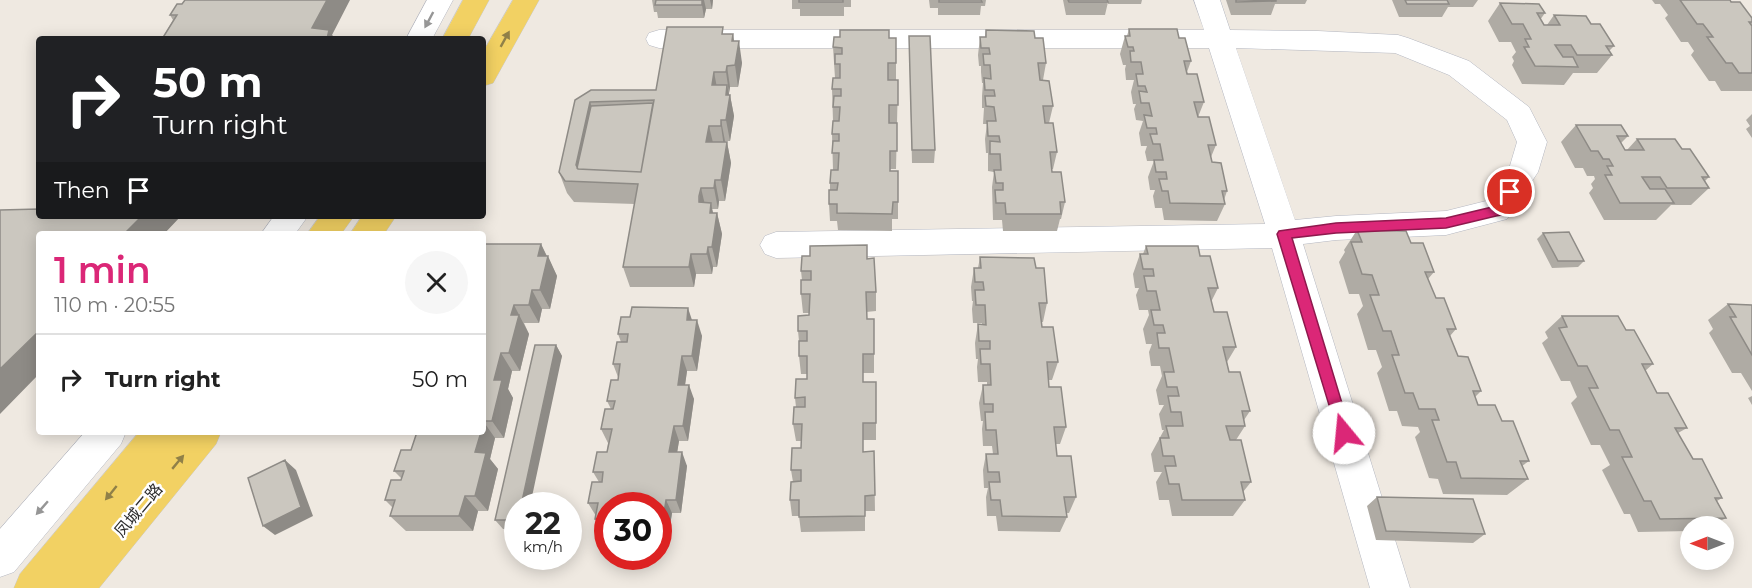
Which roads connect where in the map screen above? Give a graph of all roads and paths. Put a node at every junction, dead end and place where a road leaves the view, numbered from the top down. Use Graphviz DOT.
graph roads {
  1 [pos="440,0"];
  2 [pos="476,0"];
  3 [pos="526,0"];
  4 [pos="1207,0"];
  5 [pos="421,36"];
  6 [pos="456,36"];
  7 [pos="659,39"];
  8 [pos="1219,39"];
  9 [pos="486,71"];
  10 [pos="290,219"];
  11 [pos="336,219"];
  12 [pos="378,219"];
  13 [pos="280,231"];
  14 [pos="326,231"];
  15 [pos="368,231"];
  16 [pos="1284,234"];
  17 [pos="776,245"];
  18 [pos="105,435"];
  19 [pos="160,435"];
  20 [pos="201,435"];
  21 [pos="0,558"];
  22 [pos="34,588"];
  23 [pos="74,588"];
  24 [pos="1390,588"];
  1 -- 5 [label="street, one-way"];
  2 -- 6 [label="main road"];
  9 -- 3 [label="main road, one-way"];
  4 -- 8 [label="street"];
  7 -- 8 [label="street"];
  8 -- 16 [label="street"];
  8 -- 16 [label="street"];
  10 -- 13 [label="street"];
  11 -- 14 [label="main road"];
  12 -- 15 [label="main road"];
  16 -- 17 [label="street"];
  16 -- 24 [label="street"];
  18 -- 21 [label="street, one-way"];
  19 -- 22 [label="main road, 凤城二路, one-way"];
  23 -- 20 [label="main road, 凤城二路, one-way"];
}
